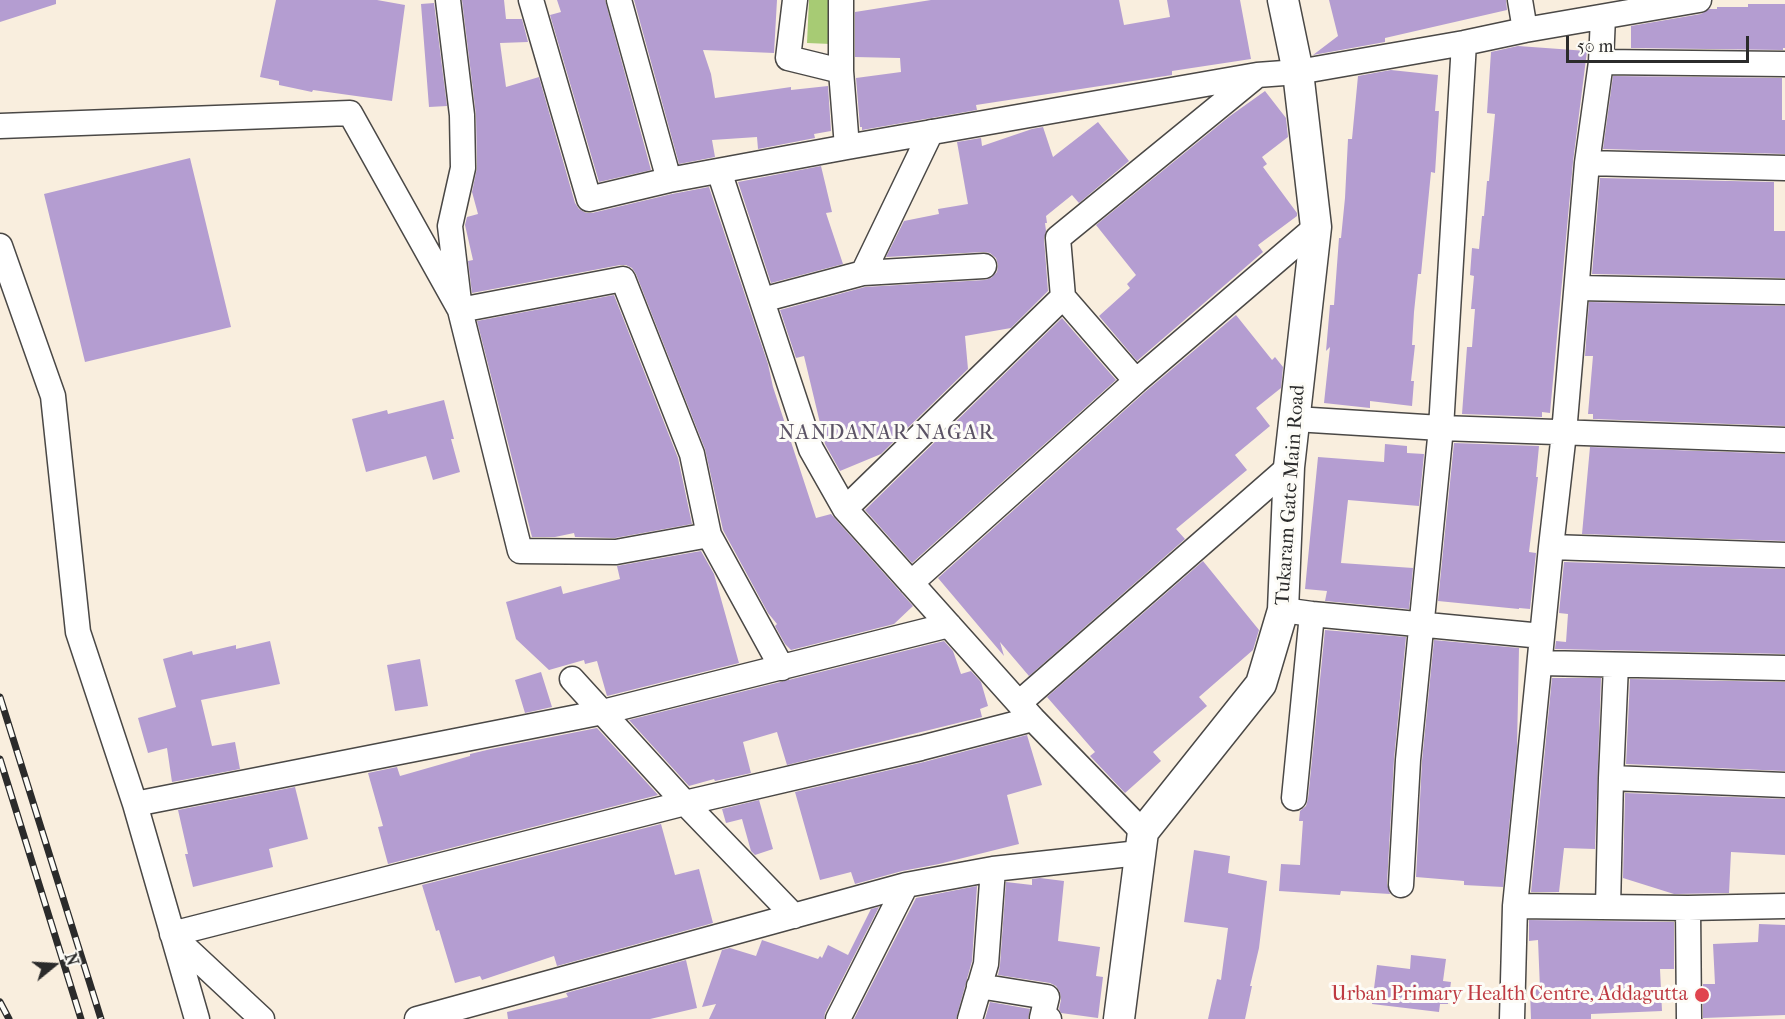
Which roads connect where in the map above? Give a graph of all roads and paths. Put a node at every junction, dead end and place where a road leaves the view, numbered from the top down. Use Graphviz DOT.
graph roads {
  1 [pos="448,0"];
  2 [pos="531,0"];
  3 [pos="619,0"];
  4 [pos="795,0"];
  5 [pos="841,0"];
  6 [pos="1282,0"];
  7 [pos="1520,0"];
  8 [pos="1699,0"];
  9 [pos="1603,16"];
  10 [pos="1525,30"];
  11 [pos="1464,43"];
  12 [pos="1600,62"];
  13 [pos="1785,64"];
  14 [pos="841,71"];
  15 [pos="1298,72"];
  16 [pos="1257,75"];
  17 [pos="0,126"];
  18 [pos="931,132"];
  19 [pos="847,147"];
  20 [pos="1587,164"];
  21 [pos="1785,168"];
  22 [pos="719,171"];
  23 [pos="669,180"];
  24 [pos="1316,227"];
  25 [pos="0,246"];
  26 [pos="984,266"];
  27 [pos="863,273"];
  28 [pos="1577,288"];
  29 [pos="1785,292"];
  30 [pos="1063,297"];
  31 [pos="762,300"];
  32 [pos="460,310"];
  33 [pos="1136,381"];
  34 [pos="1295,419"];
  35 [pos="1441,428"];
  36 [pos="1564,433"];
  37 [pos="1785,440"];
  38 [pos="1289,467"];
  39 [pos="844,509"];
  40 [pos="710,535"];
  41 [pos="1551,547"];
  42 [pos="1785,555"];
  43 [pos="911,584"];
  44 [pos="1297,612"];
  45 [pos="1421,624"];
  46 [pos="949,626"];
  47 [pos="1542,636"];
  48 [pos="1540,663"];
  49 [pos="1616,665"];
  50 [pos="783,668"];
  51 [pos="1785,668"];
  52 [pos="572,679"];
  53 [pos="1026,711"];
  54 [pos="603,712"];
  55 [pos="1611,778"];
  56 [pos="1785,785"];
  57 [pos="1294,798"];
  58 [pos="685,803"];
  59 [pos="135,804"];
  60 [pos="1141,842"];
  61 [pos="993,869"];
  62 [pos="906,885"];
  63 [pos="1401,885"];
  64 [pos="1515,906"];
  65 [pos="1785,906"];
  66 [pos="1608,907"];
  67 [pos="1688,908"];
  68 [pos="794,916"];
  69 [pos="172,934"];
  70 [pos="980,986"];
  71 [pos="197,1019"];
  72 [pos="262,1019"];
  73 [pos="417,1019"];
  74 [pos="838,1019"];
  75 [pos="970,1019"];
  76 [pos="1049,1019"];
  77 [pos="1119,1019"];
  78 [pos="1512,1019"];
  79 [pos="1689,1019"];
  1 -- 32 [label="street"];
  2 -- 23 [label="street"];
  3 -- 23 [label="street"];
  4 -- 14 [label="street"];
  5 -- 14 [label="street"];
  6 -- 15 [label="street, Tukaram Gate Main Road"];
  7 -- 10 [label="street"];
  8 -- 9 [label="street"];
  9 -- 10 [label="street"];
  9 -- 12 [label="street"];
  10 -- 11 [label="street"];
  11 -- 15 [label="street"];
  11 -- 35 [label="street"];
  12 -- 13 [label="street"];
  12 -- 20 [label="street"];
  14 -- 19 [label="street"];
  15 -- 16 [label="street"];
  15 -- 24 [label="street, Tukaram Gate Main Road"];
  16 -- 18 [label="street"];
  16 -- 30 [label="street"];
  17 -- 32 [label="street"];
  18 -- 19 [label="street"];
  18 -- 27 [label="street"];
  19 -- 22 [label="street"];
  20 -- 21 [label="street"];
  20 -- 28 [label="street"];
  22 -- 23 [label="street"];
  22 -- 31 [label="street"];
  24 -- 33 [label="street"];
  24 -- 34 [label="street, Tukaram Gate Main Road"];
  25 -- 59 [label="street"];
  26 -- 27 [label="street"];
  27 -- 31 [label="street"];
  28 -- 29 [label="street"];
  28 -- 36 [label="street"];
  30 -- 33 [label="street"];
  30 -- 39 [label="street"];
  31 -- 39 [label="street"];
  32 -- 40 [label="street"];
  32 -- 40 [label="street"];
  33 -- 43 [label="street"];
  34 -- 35 [label="street"];
  34 -- 38 [label="street, Tukaram Gate Main Road"];
  35 -- 36 [label="street"];
  35 -- 45 [label="street"];
  36 -- 37 [label="street"];
  36 -- 41 [label="street"];
  38 -- 44 [label="street, Tukaram Gate Main Road"];
  38 -- 53 [label="street"];
  39 -- 43 [label="street"];
  40 -- 50 [label="street"];
  41 -- 42 [label="street"];
  41 -- 47 [label="street"];
  43 -- 46 [label="street"];
  44 -- 45 [label="street"];
  44 -- 57 [label="street"];
  44 -- 60 [label="street, Tukaram Gate Main Road"];
  45 -- 47 [label="street"];
  45 -- 63 [label="street"];
  46 -- 50 [label="street"];
  46 -- 53 [label="street"];
  47 -- 48 [label="street"];
  48 -- 49 [label="street"];
  48 -- 64 [label="street"];
  49 -- 51 [label="street"];
  49 -- 55 [label="street"];
  50 -- 54 [label="street"];
  52 -- 54 [label="street"];
  53 -- 58 [label="street"];
  53 -- 60 [label="street"];
  54 -- 58 [label="street"];
  54 -- 59 [label="street"];
  55 -- 56 [label="street"];
  55 -- 66 [label="street"];
  58 -- 68 [label="street"];
  58 -- 69 [label="street"];
  59 -- 69 [label="street"];
  60 -- 61 [label="street"];
  60 -- 77 [label="street"];
  61 -- 62 [label="street"];
  61 -- 70 [label="street"];
  62 -- 68 [label="street"];
  62 -- 74 [label="street"];
  64 -- 66 [label="street"];
  64 -- 78 [label="street"];
  65 -- 67 [label="street"];
  66 -- 67 [label="street"];
  67 -- 79 [label="street"];
  68 -- 73 [label="street"];
  69 -- 71 [label="street"];
  69 -- 72 [label="street"];
  70 -- 75 [label="street"];
  70 -- 76 [label="street"];
}
